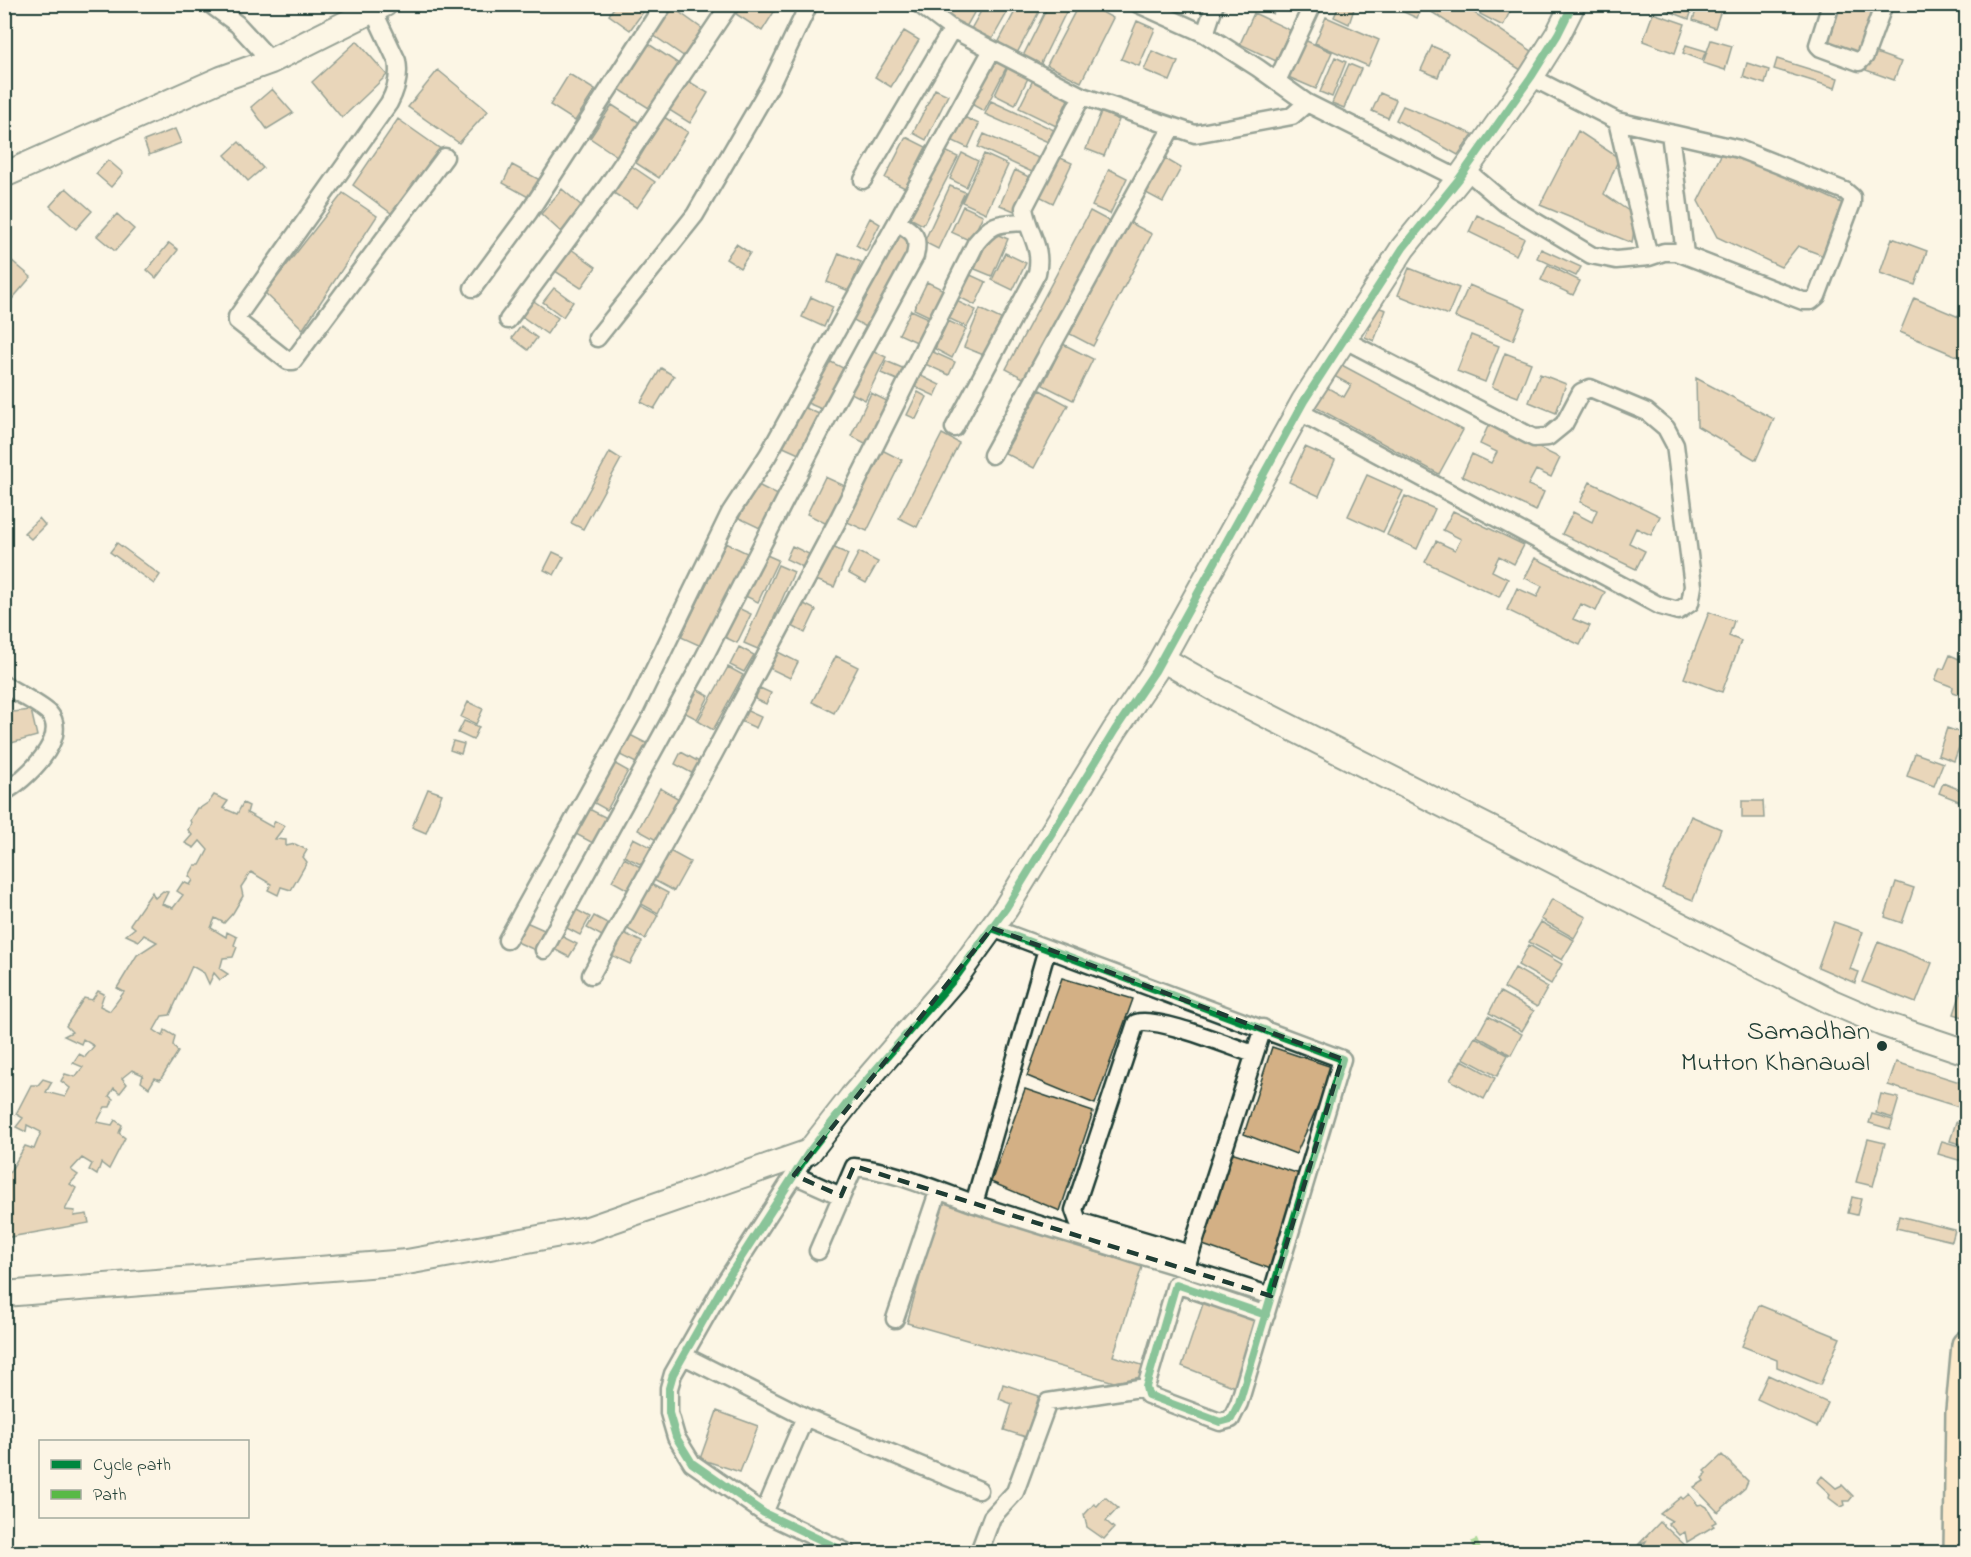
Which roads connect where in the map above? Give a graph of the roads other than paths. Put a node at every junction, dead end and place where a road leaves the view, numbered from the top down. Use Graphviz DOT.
graph roads {
  1 [pos="210,4"];
  2 [pos="664,4"];
  3 [pos="730,4"];
  4 [pos="809,4"];
  5 [pos="919,4"];
  6 [pos="1138,4"];
  7 [pos="1215,4"];
  8 [pos="1313,4"];
  9 [pos="1573,4"];
  10 [pos="1831,4"];
  11 [pos="1884,4"];
  12 [pos="379,8"];
  13 [pos="952,28"];
  14 [pos="1205,34"];
  15 [pos="992,50"];
  16 [pos="272,61"];
  17 [pos="1531,77"];
  18 [pos="1277,81"];
  19 [pos="1082,96"];
  20 [pos="1307,102"];
  21 [pos="1617,121"];
  22 [pos="1172,127"];
  23 [pos="1670,133"];
  24 [pos="445,157"];
  25 [pos="4,175"];
  26 [pos="1462,175"];
  27 [pos="863,180"];
  28 [pos="897,222"];
  29 [pos="1026,222"];
  30 [pos="1685,254"];
  31 [pos="1649,257"];
  32 [pos="473,288"];
  33 [pos="508,320"];
  34 [pos="597,338"];
  35 [pos="1343,339"];
  36 [pos="1298,411"];
  37 [pos="954,428"];
  38 [pos="992,455"];
  39 [pos="1162,659"];
  40 [pos="4,686"];
  41 [pos="4,792"];
  42 [pos="992,928"];
  43 [pos="507,940"];
  44 [pos="1047,949"];
  45 [pos="544,951"];
  46 [pos="591,975"];
  47 [pos="1263,1028"];
  48 [pos="1966,1052"];
  49 [pos="1254,1054"];
  50 [pos="808,1152"];
  51 [pos="794,1175"];
  52 [pos="938,1192"];
  53 [pos="841,1196"];
  54 [pos="974,1204"];
  55 [pos="818,1251"];
  56 [pos="1188,1261"];
  57 [pos="4,1294"];
  58 [pos="1271,1296"];
  59 [pos="1266,1315"];
  60 [pos="895,1319"];
  61 [pos="1966,1345"];
  62 [pos="684,1356"];
  63 [pos="1146,1387"];
  64 [pos="805,1417"];
  65 [pos="979,1490"];
  66 [pos="764,1513"];
  67 [pos="846,1552"];
  68 [pos="980,1552"];
  69 [pos="1958,1552"];
  1 -- 16 [label="street"];
  2 -- 32 [label="street"];
  3 -- 33 [label="street"];
  4 -- 34 [label="street"];
  5 -- 13 [label="street"];
  6 -- 14 [label="street"];
  7 -- 14 [label="street"];
  8 -- 18 [label="street"];
  9 -- 17 [label="street"];
  10 -- 11 [label="street"];
  12 -- 16 [label="street"];
  12 -- 24 [label="street"];
  13 -- 15 [label="street"];
  13 -- 27 [label="street"];
  14 -- 18 [label="street"];
  15 -- 19 [label="street"];
  15 -- 28 [label="street"];
  16 -- 25 [label="street"];
  17 -- 21 [label="street"];
  17 -- 26 [label="street"];
  18 -- 20 [label="street"];
  19 -- 22 [label="street"];
  19 -- 29 [label="street"];
  20 -- 22 [label="street"];
  20 -- 26 [label="street"];
  21 -- 23 [label="street"];
  21 -- 31 [label="street"];
  22 -- 38 [label="street"];
  23 -- 30 [label="street"];
  23 -- 30 [label="street"];
  26 -- 31 [label="street"];
  26 -- 35 [label="street"];
  28 -- 43 [label="street"];
  28 -- 45 [label="street"];
  29 -- 37 [label="street"];
  29 -- 46 [label="street"];
  30 -- 31 [label="street"];
  35 -- 36 [label="street"];
  35 -- 36 [label="street"];
  36 -- 39 [label="street"];
  39 -- 42 [label="street"];
  39 -- 48 [label="street"];
  40 -- 41 [label="street"];
  42 -- 44 [label="street"];
  42 -- 50 [label="street"];
  44 -- 47 [label="street"];
  44 -- 54 [label="street"];
  47 -- 49 [label="street"];
  47 -- 58 [label="street"];
  49 -- 56 [label="street"];
  49 -- 56 [label="street"];
  50 -- 51 [label="street"];
  50 -- 57 [label="street"];
  51 -- 53 [label="street"];
  51 -- 62 [label="street"];
  52 -- 53 [label="street"];
  52 -- 54 [label="street"];
  52 -- 60 [label="street"];
  53 -- 55 [label="street"];
  54 -- 56 [label="street"];
  56 -- 58 [label="street"];
  58 -- 59 [label="street"];
  59 -- 63 [label="street"];
  59 -- 63 [label="street"];
  61 -- 69 [label="main road"];
  62 -- 64 [label="street"];
  62 -- 66 [label="street"];
  63 -- 68 [label="street"];
  64 -- 65 [label="street"];
  64 -- 66 [label="street"];
  66 -- 67 [label="street"];
}
